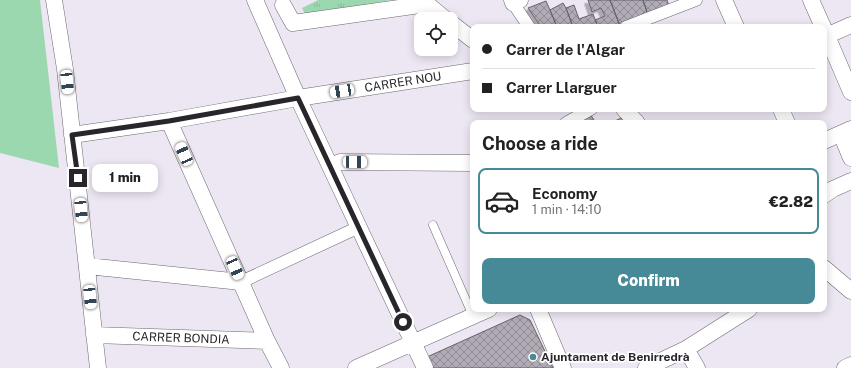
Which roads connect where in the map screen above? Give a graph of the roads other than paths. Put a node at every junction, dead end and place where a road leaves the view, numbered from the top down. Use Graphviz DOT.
graph roads {
  1 [pos="54,0"];
  2 [pos="254,0"];
  3 [pos="696,0"];
  4 [pos="724,0"];
  5 [pos="811,0"];
  6 [pos="515,1"];
  7 [pos="426,2"];
  8 [pos="288,3"];
  9 [pos="437,12"];
  10 [pos="262,15"];
  11 [pos="527,24"];
  12 [pos="634,24"];
  13 [pos="735,24"];
  14 [pos="822,24"];
  15 [pos="851,25"];
  16 [pos="458,28"];
  17 [pos="827,31"];
  18 [pos="827,37"];
  19 [pos="470,38"];
  20 [pos="470,71"];
  21 [pos="851,92"];
  22 [pos="298,98"];
  23 [pos="586,112"];
  24 [pos="571,120"];
  25 [pos="169,121"];
  26 [pos="846,132"];
  27 [pos="72,135"];
  28 [pos="827,140"];
  29 [pos="851,158"];
  30 [pos="470,163"];
  31 [pos="331,166"];
  32 [pos="851,181"];
  33 [pos="827,193"];
  34 [pos="433,225"];
  35 [pos="359,226"];
  36 [pos="87,266"];
  37 [pos="827,271"];
  38 [pos="241,282"];
  39 [pos="851,292"];
  40 [pos="470,309"];
  41 [pos="471,312"];
  42 [pos="482,312"];
  43 [pos="539,312"];
  44 [pos="744,312"];
  45 [pos="473,316"];
  46 [pos="94,335"];
  47 [pos="267,341"];
  48 [pos="413,343"];
  49 [pos="686,349"];
  50 [pos="851,365"];
  51 [pos="98,368"];
  52 [pos="281,368"];
  53 [pos="356,368"];
  54 [pos="425,368"];
  55 [pos="563,368"];
  56 [pos="646,368"];
  57 [pos="697,368"];
  58 [pos="845,368"];
  1 -- 27 [label="street"];
  2 -- 10 [label="street"];
  3 -- 12 [label="street"];
  4 -- 13 [label="street"];
  5 -- 14 [label="street"];
  6 -- 11 [label="street"];
  7 -- 8 [label="street"];
  7 -- 9 [label="street"];
  8 -- 10 [label="street"];
  10 -- 22 [label="street"];
  15 -- 17 [label="street"];
  16 -- 19 [label="street"];
  18 -- 21 [label="street"];
  20 -- 22 [label="street, CARRER NOU"];
  22 -- 25 [label="street, CARRER NOU"];
  22 -- 31 [label="street"];
  23 -- 24 [label="street"];
  25 -- 27 [label="street, CARRER NOU"];
  25 -- 38 [label="street"];
  26 -- 28 [label="street"];
  26 -- 29 [label="street"];
  27 -- 36 [label="street"];
  30 -- 31 [label="street"];
  31 -- 35 [label="street"];
  32 -- 33 [label="street"];
  34 -- 40 [label="lane"];
  35 -- 38 [label="street"];
  35 -- 48 [label="street"];
  36 -- 38 [label="street"];
  36 -- 46 [label="street"];
  37 -- 39 [label="street"];
  38 -- 47 [label="street"];
  41 -- 45 [label="lane"];
  42 -- 45 [label="street"];
  43 -- 55 [label="street"];
  44 -- 49 [label="street"];
  45 -- 48 [label="street"];
  46 -- 47 [label="street, CARRER BONDIA"];
  46 -- 51 [label="street"];
  47 -- 52 [label="street"];
  48 -- 53 [label="street"];
  48 -- 54 [label="street"];
  49 -- 56 [label="street"];
  49 -- 57 [label="street"];
  50 -- 58 [label="street"];
}
